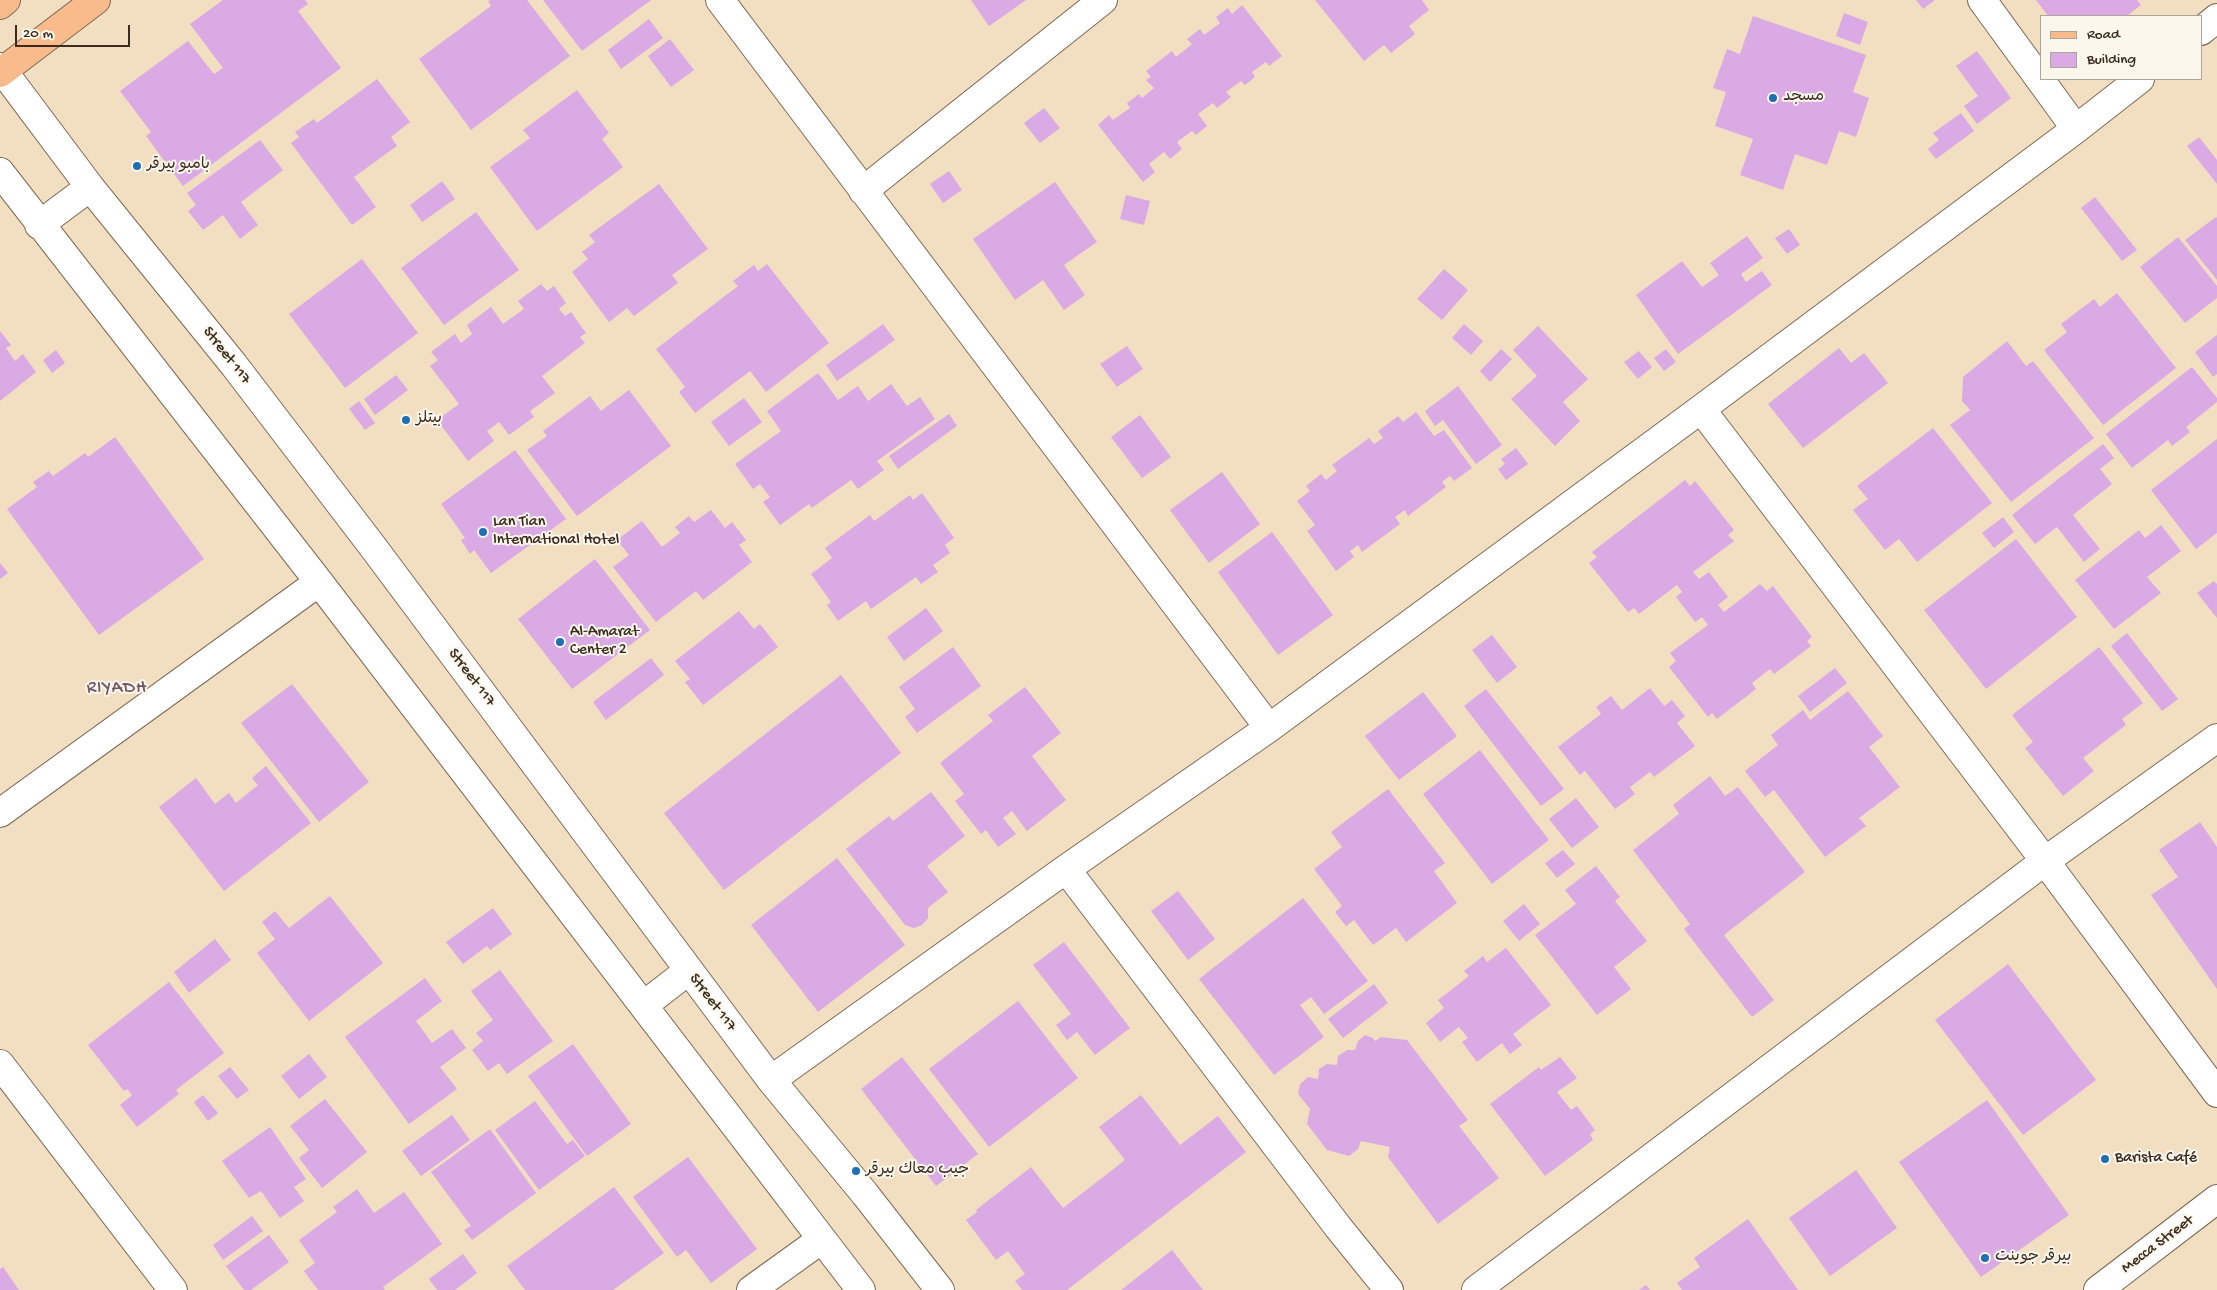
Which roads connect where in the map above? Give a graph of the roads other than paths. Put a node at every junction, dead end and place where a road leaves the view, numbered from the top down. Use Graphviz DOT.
graph roads {
  1 [pos="6,0"];
  2 [pos="96,0"];
  3 [pos="720,0"];
  4 [pos="1103,0"];
  5 [pos="1982,0"];
  6 [pos="0,5"];
  7 [pos="2217,18"];
  8 [pos="2202,30"];
  9 [pos="1,71"];
  10 [pos="2040,80"];
  11 [pos="2040,80"];
  12 [pos="2139,80"];
  13 [pos="2076,129"];
  14 [pos="0,172"];
  15 [pos="90,187"];
  16 [pos="864,191"];
  17 [pos="39,225"];
  18 [pos="1701,409"];
  19 [pos="320,582"];
  20 [pos="1269,728"];
  21 [pos="2217,738"];
  22 [pos="0,812"];
  23 [pos="2045,861"];
  24 [pos="1066,869"];
  25 [pos="688,972"];
  26 [pos="644,1005"];
  27 [pos="0,1064"];
  28 [pos="771,1080"];
  29 [pos="2217,1093"];
  30 [pos="2217,1199"];
  31 [pos="822,1239"];
  32 [pos="173,1290"];
  33 [pos="751,1290"];
  34 [pos="861,1290"];
  35 [pos="940,1290"];
  36 [pos="1389,1290"];
  37 [pos="1476,1290"];
  38 [pos="2098,1290"];
  1 -- 6 [label="main road"];
  2 -- 9 [label="main road"];
  3 -- 16 [label="street"];
  4 -- 16 [label="street"];
  5 -- 11 [label="street"];
  7 -- 8 [label="street"];
  9 -- 15 [label="street, Street 117"];
  10 -- 13 [label="street"];
  12 -- 13 [label="street"];
  13 -- 18 [label="street"];
  14 -- 17 [label="street"];
  15 -- 17 [label="street"];
  15 -- 25 [label="street, Street 117"];
  16 -- 20 [label="street"];
  17 -- 19 [label="street"];
  18 -- 20 [label="street"];
  18 -- 23 [label="street"];
  19 -- 22 [label="street"];
  19 -- 26 [label="street"];
  20 -- 24 [label="street"];
  21 -- 23 [label="street"];
  23 -- 29 [label="street"];
  23 -- 37 [label="street"];
  24 -- 28 [label="street"];
  24 -- 36 [label="street"];
  25 -- 26 [label="street"];
  25 -- 28 [label="street, Street 117"];
  26 -- 31 [label="street"];
  27 -- 32 [label="street"];
  28 -- 35 [label="street, Street 117"];
  30 -- 38 [label="street, Mecca Street"];
  31 -- 33 [label="street"];
  31 -- 34 [label="street"];
}
